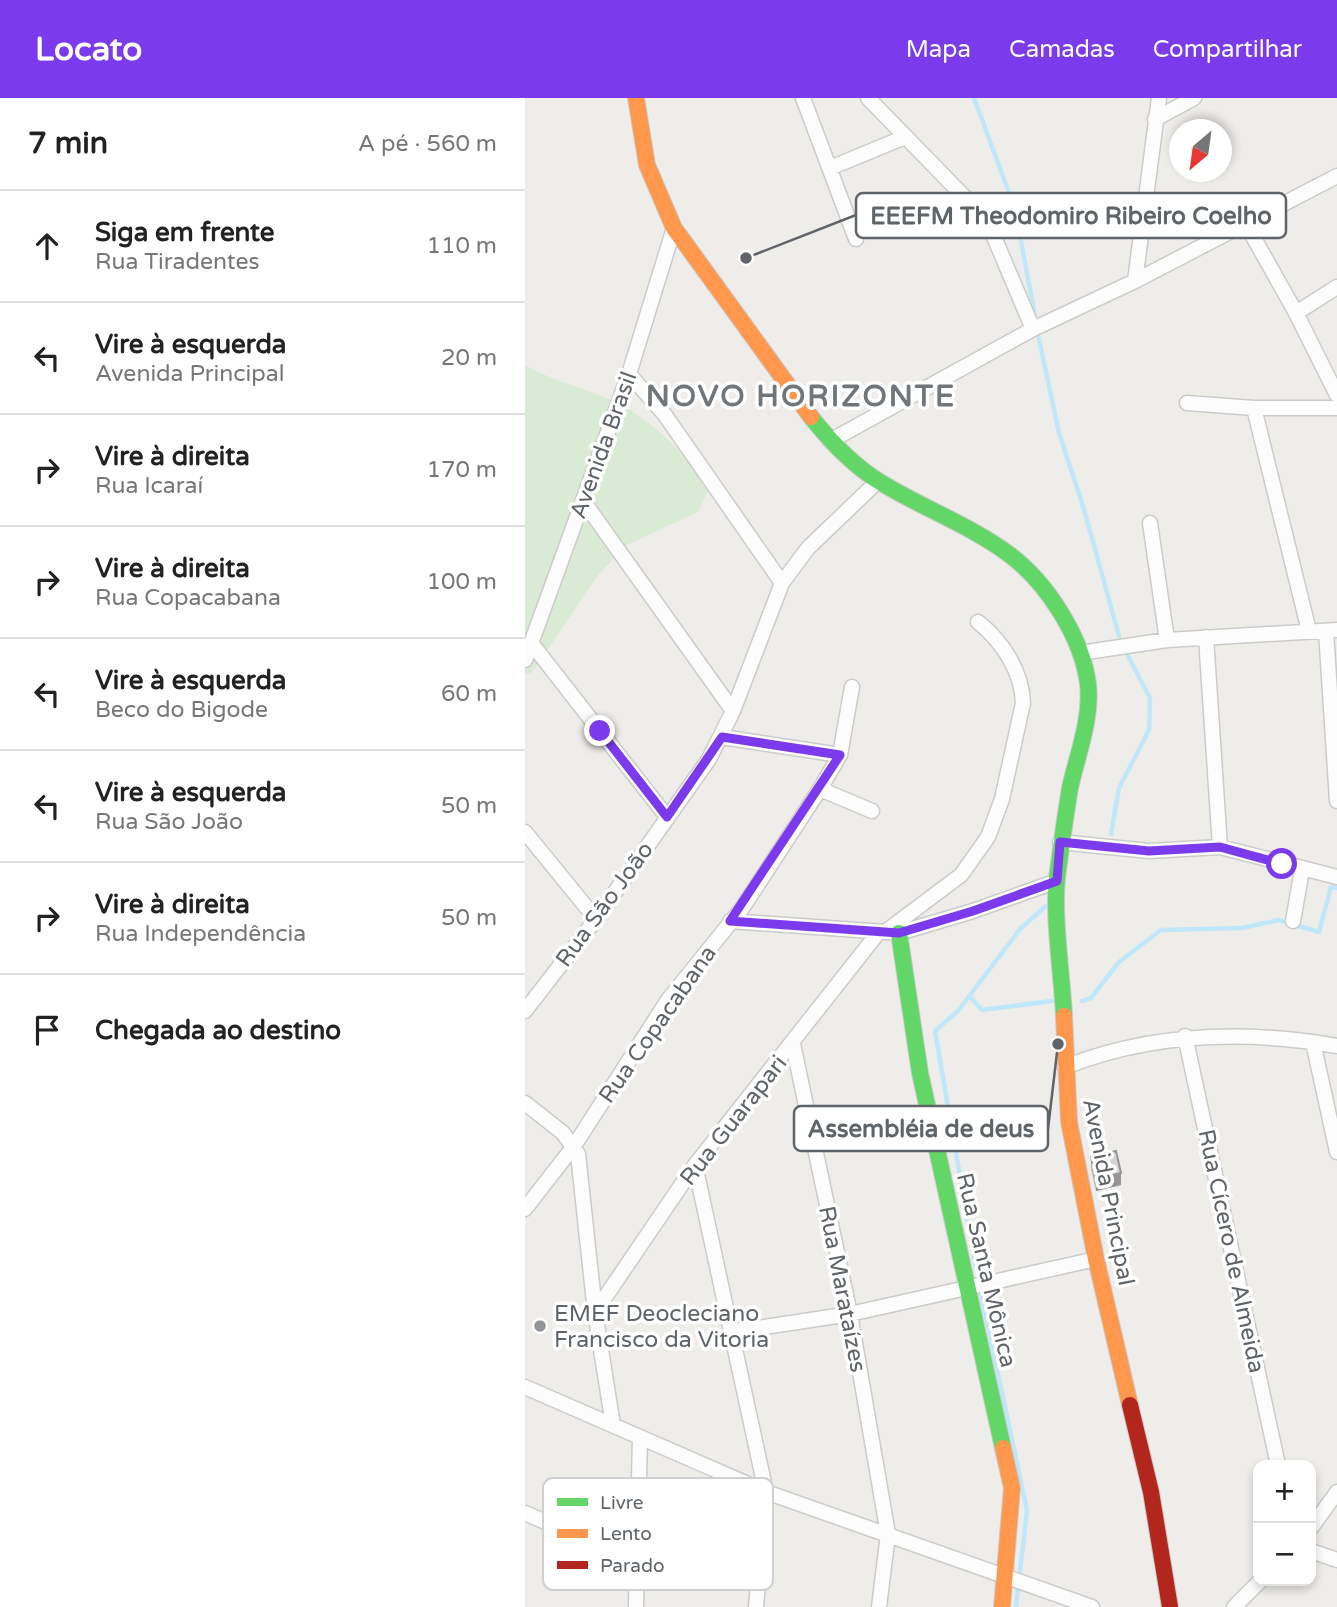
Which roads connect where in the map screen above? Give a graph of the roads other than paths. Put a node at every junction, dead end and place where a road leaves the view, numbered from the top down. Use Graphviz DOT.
graph roads {
  1 [pos="636,98"];
  2 [pos="803,98"];
  3 [pos="868,98"];
  4 [pos="1159,98"];
  5 [pos="1194,98"];
  6 [pos="1155,120"];
  7 [pos="905,136"];
  8 [pos="830,169"];
  9 [pos="1337,176"];
  10 [pos="1246,224"];
  11 [pos="674,228"];
  12 [pos="856,239"];
  13 [pos="1135,281"];
  14 [pos="1337,287"];
  15 [pos="1296,313"];
  16 [pos="1033,329"];
  17 [pos="629,374"];
  18 [pos="1337,395"];
  19 [pos="1188,402"];
  20 [pos="1254,408"];
  21 [pos="1337,408"];
  22 [pos="830,441"];
  23 [pos="878,481"];
  24 [pos="583,502"];
  25 [pos="1150,523"];
  26 [pos="782,583"];
  27 [pos="978,622"];
  28 [pos="1332,630"];
  29 [pos="1309,631"];
  30 [pos="1206,637"];
  31 [pos="1167,640"];
  32 [pos="532,644"];
  33 [pos="1080,653"];
  34 [pos="525,660"];
  35 [pos="852,687"];
  36 [pos="733,711"];
  37 [pos="722,737"];
  38 [pos="840,755"];
  39 [pos="820,789"];
  40 [pos="1337,801"];
  41 [pos="872,811"];
  42 [pos="667,817"];
  43 [pos="525,832"];
  44 [pos="1060,842"];
  45 [pos="1220,847"];
  46 [pos="1302,870"];
  47 [pos="1337,877"];
  48 [pos="1057,881"];
  49 [pos="596,919"];
  50 [pos="730,921"];
  51 [pos="1293,921"];
  52 [pos="887,933"];
  53 [pos="525,1011"];
  54 [pos="1185,1036"];
  55 [pos="1313,1042"];
  56 [pos="793,1044"];
  57 [pos="1337,1046"];
  58 [pos="1065,1067"];
  59 [pos="525,1103"];
  60 [pos="575,1146"];
  61 [pos="1337,1152"];
  62 [pos="695,1165"];
  63 [pos="525,1209"];
  64 [pos="1096,1259"];
  65 [pos="967,1286"];
  66 [pos="595,1312"];
  67 [pos="850,1314"];
  68 [pos="731,1332"];
  69 [pos="525,1387"];
  70 [pos="613,1426"];
  71 [pos="640,1438"];
  72 [pos="1277,1460"];
  73 [pos="640,1478"];
  74 [pos="733,1478"];
  75 [pos="763,1478"];
  76 [pos="1337,1492"];
  77 [pos="773,1494"];
  78 [pos="525,1513"];
  79 [pos="543,1521"];
  80 [pos="1315,1523"];
  81 [pos="888,1534"];
  82 [pos="1316,1553"];
  83 [pos="1337,1560"];
  84 [pos="1005,1575"];
  85 [pos="1255,1586"];
  86 [pos="880,1607"];
  87 [pos="1002,1607"];
  88 [pos="1092,1607"];
  89 [pos="1170,1607"];
  90 [pos="1234,1607"];
  1 -- 11 [label="street, Avenida Principal"];
  2 -- 8 [label="street"];
  3 -- 7 [label="street"];
  4 -- 6 [label="street"];
  5 -- 6 [label="street"];
  6 -- 13 [label="street"];
  7 -- 8 [label="street"];
  7 -- 16 [label="street"];
  8 -- 12 [label="street"];
  9 -- 10 [label="street"];
  10 -- 13 [label="street"];
  10 -- 15 [label="street"];
  11 -- 17 [label="street, Avenida Brasil"];
  11 -- 22 [label="street, Avenida Principal"];
  13 -- 16 [label="street"];
  14 -- 15 [label="street"];
  15 -- 18 [label="street"];
  16 -- 22 [label="street"];
  17 -- 24 [label="street, Avenida Brasil"];
  17 -- 26 [label="street"];
  19 -- 20 [label="street"];
  20 -- 21 [label="street"];
  20 -- 29 [label="street"];
  22 -- 23 [label="street, Avenida Principal"];
  23 -- 26 [label="street, Rua São João"];
  23 -- 33 [label="street, Avenida Principal"];
  24 -- 32 [label="street, Avenida Brasil"];
  24 -- 36 [label="street"];
  25 -- 31 [label="street"];
  26 -- 36 [label="street, Rua São João"];
  27 -- 52 [label="street, Rua Guarapari"];
  28 -- 29 [label="street"];
  28 -- 40 [label="street"];
  29 -- 30 [label="street"];
  30 -- 31 [label="street"];
  30 -- 45 [label="street"];
  31 -- 33 [label="street"];
  32 -- 34 [label="street, Avenida Brasil"];
  32 -- 42 [label="street"];
  33 -- 44 [label="street, Avenida Principal"];
  35 -- 38 [label="street, Rua Copacabana"];
  36 -- 37 [label="street, Rua São João"];
  37 -- 38 [label="street"];
  37 -- 42 [label="street, Rua São João"];
  38 -- 39 [label="street, Rua Copacabana"];
  39 -- 41 [label="street"];
  39 -- 50 [label="street, Rua Copacabana"];
  42 -- 49 [label="street, Rua São João"];
  43 -- 49 [label="street"];
  44 -- 45 [label="street"];
  44 -- 48 [label="street, Avenida Principal"];
  45 -- 46 [label="street"];
  46 -- 47 [label="street"];
  46 -- 51 [label="street"];
  48 -- 52 [label="street"];
  48 -- 58 [label="street, Avenida Principal"];
  49 -- 53 [label="street, Rua São João"];
  50 -- 52 [label="street"];
  50 -- 60 [label="street, Rua Copacabana"];
  52 -- 56 [label="street, Rua Guarapari"];
  52 -- 65 [label="street, Rua Santa Mônica"];
  54 -- 55 [label="street"];
  54 -- 58 [label="street"];
  54 -- 72 [label="street, Rua Cícero de Almeida"];
  55 -- 57 [label="street"];
  55 -- 61 [label="street"];
  56 -- 62 [label="street, Rua Guarapari"];
  56 -- 67 [label="street, Rua Marataízes"];
  58 -- 64 [label="street, Avenida Principal"];
  59 -- 60 [label="street"];
  60 -- 63 [label="street, Rua Copacabana"];
  60 -- 66 [label="street"];
  62 -- 66 [label="street, Rua Guarapari"];
  62 -- 68 [label="street"];
  64 -- 65 [label="street"];
  64 -- 89 [label="street, Avenida Principal"];
  65 -- 67 [label="street"];
  65 -- 84 [label="street, Rua Santa Mônica"];
  66 -- 70 [label="street"];
  67 -- 68 [label="street"];
  67 -- 81 [label="street, Rua Marataízes"];
  68 -- 75 [label="street"];
  69 -- 70 [label="street"];
  70 -- 71 [label="street"];
  71 -- 73 [label="street"];
  71 -- 74 [label="street"];
  76 -- 80 [label="street"];
  77 -- 81 [label="street"];
  78 -- 79 [label="street"];
  81 -- 84 [label="street"];
  81 -- 86 [label="street, Rua Marataízes"];
  82 -- 83 [label="street"];
  84 -- 87 [label="street, Rua Santa Mônica"];
  84 -- 88 [label="street"];
  85 -- 90 [label="street"];
}
